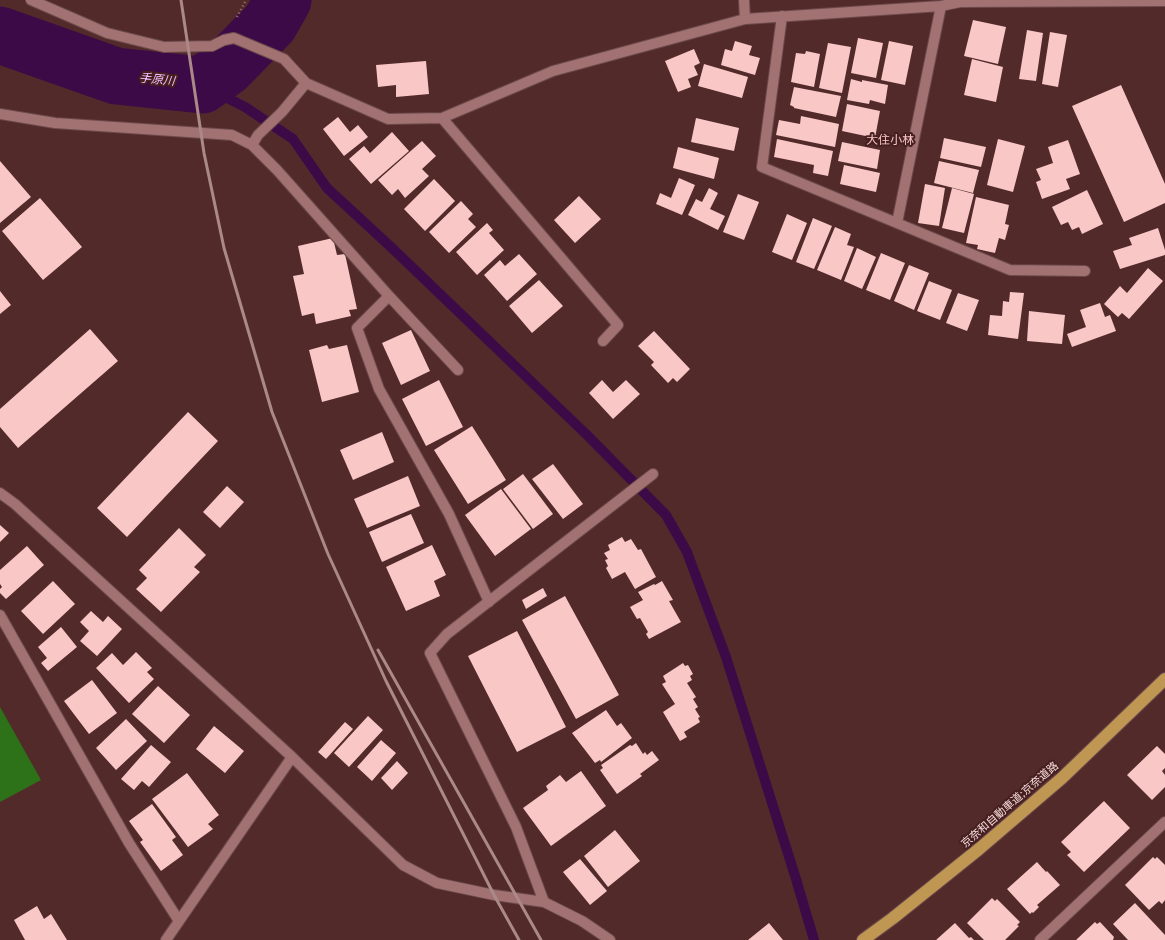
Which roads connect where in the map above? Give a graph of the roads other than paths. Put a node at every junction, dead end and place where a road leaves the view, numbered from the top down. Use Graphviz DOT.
graph roads {
  1 [pos="31,0"];
  2 [pos="744,0"];
  3 [pos="960,1"];
  4 [pos="1165,1"];
  5 [pos="941,6"];
  6 [pos="782,16"];
  7 [pos="745,19"];
  8 [pos="306,83"];
  9 [pos="0,114"];
  10 [pos="442,118"];
  11 [pos="252,145"];
  12 [pos="897,223"];
  13 [pos="1085,271"];
  14 [pos="389,296"];
  15 [pos="603,341"];
  16 [pos="458,370"];
  17 [pos="653,474"];
  18 [pos="0,493"];
  19 [pos="489,602"];
  20 [pos="0,615"];
  21 [pos="1165,679"];
  22 [pos="292,757"];
  23 [pos="1165,822"];
  24 [pos="544,902"];
  25 [pos="179,921"];
  26 [pos="166,940"];
  27 [pos="610,940"];
  28 [pos="863,940"];
  29 [pos="1040,940"];
  1 -- 8 [label="street"];
  2 -- 7 [label="street"];
  3 -- 4 [label="street"];
  3 -- 5 [label="street"];
  5 -- 6 [label="street"];
  5 -- 12 [label="street"];
  6 -- 7 [label="street"];
  6 -- 12 [label="street"];
  7 -- 10 [label="street"];
  8 -- 10 [label="street"];
  8 -- 11 [label="street"];
  9 -- 11 [label="street"];
  10 -- 15 [label="street"];
  11 -- 14 [label="street"];
  12 -- 13 [label="street"];
  14 -- 16 [label="street"];
  14 -- 19 [label="street"];
  17 -- 19 [label="street"];
  18 -- 22 [label="street"];
  19 -- 24 [label="street"];
  20 -- 25 [label="street"];
  21 -- 28 [label="highway, 京奈和自動車道;京奈道路"];
  22 -- 24 [label="street"];
  22 -- 25 [label="street"];
  23 -- 29 [label="street"];
  24 -- 27 [label="street"];
  25 -- 26 [label="street"];
}
